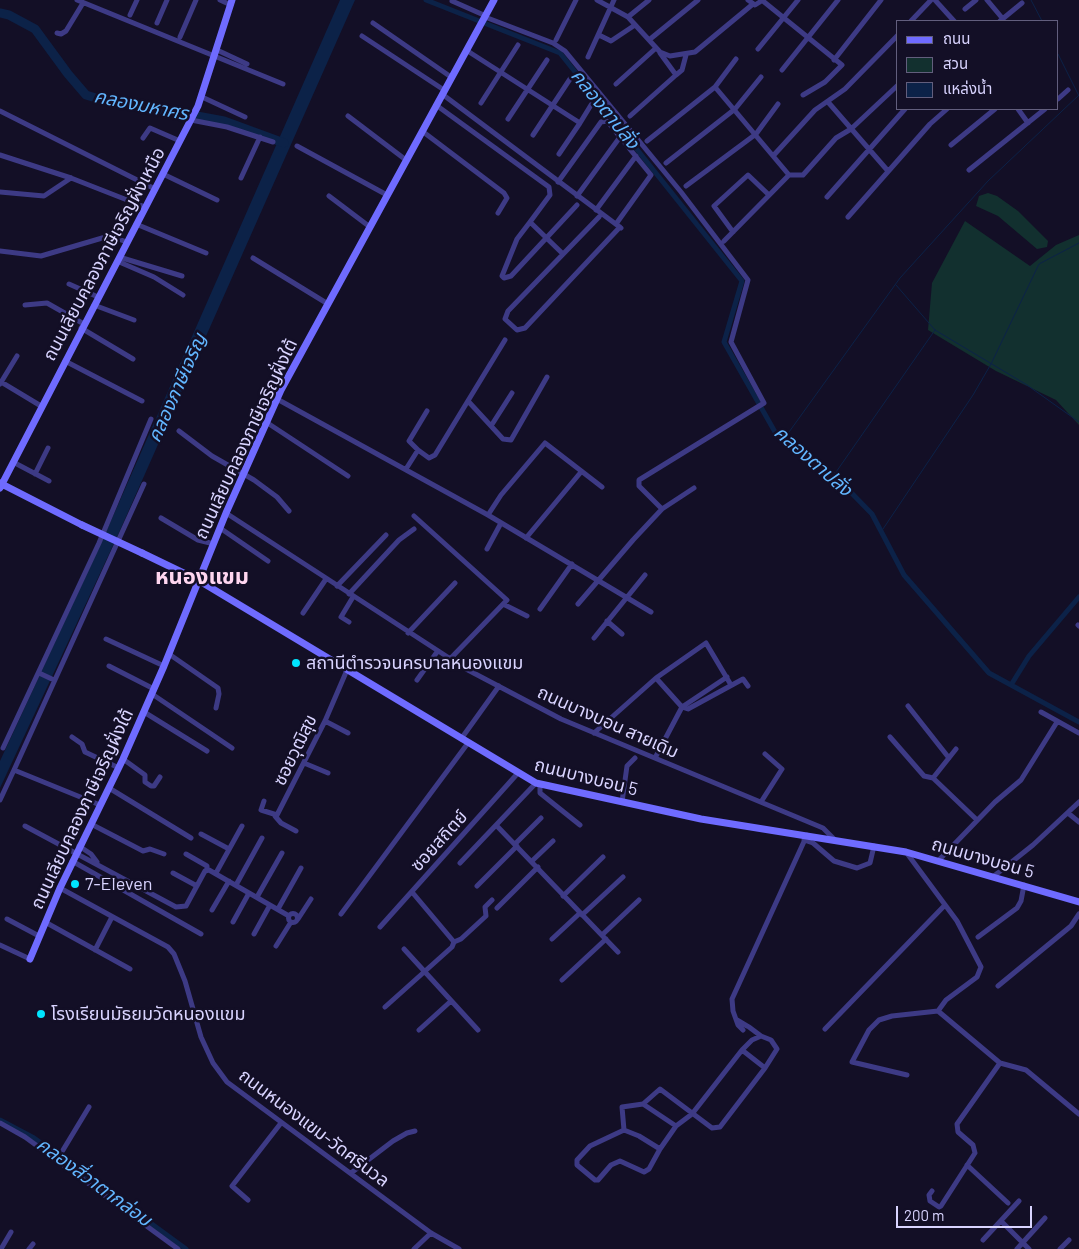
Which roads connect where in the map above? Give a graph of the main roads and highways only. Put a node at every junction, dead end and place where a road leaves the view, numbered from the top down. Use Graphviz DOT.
graph roads {
  1 [pos="494,0"];
  2 [pos="231,2"];
  3 [pos="1,485"];
  4 [pos="198,580"];
  5 [pos="1079,902"];
  6 [pos="30,959"];
  1 -- 4 [label="main road, ถนนเลียบคลองภาษีเจริญฝั่งใต้"];
  2 -- 3 [label="main road, ถนนเลียบคลองภาษีเจริญฝั่งเหนือ"];
  3 -- 4 [label="main road, ถนนบางบอน 5, bridge"];
  4 -- 5 [label="main road, ถนนบางบอน 5"];
  4 -- 6 [label="main road, ถนนเลียบคลองภาษีเจริญฝั่งใต้"];
}
